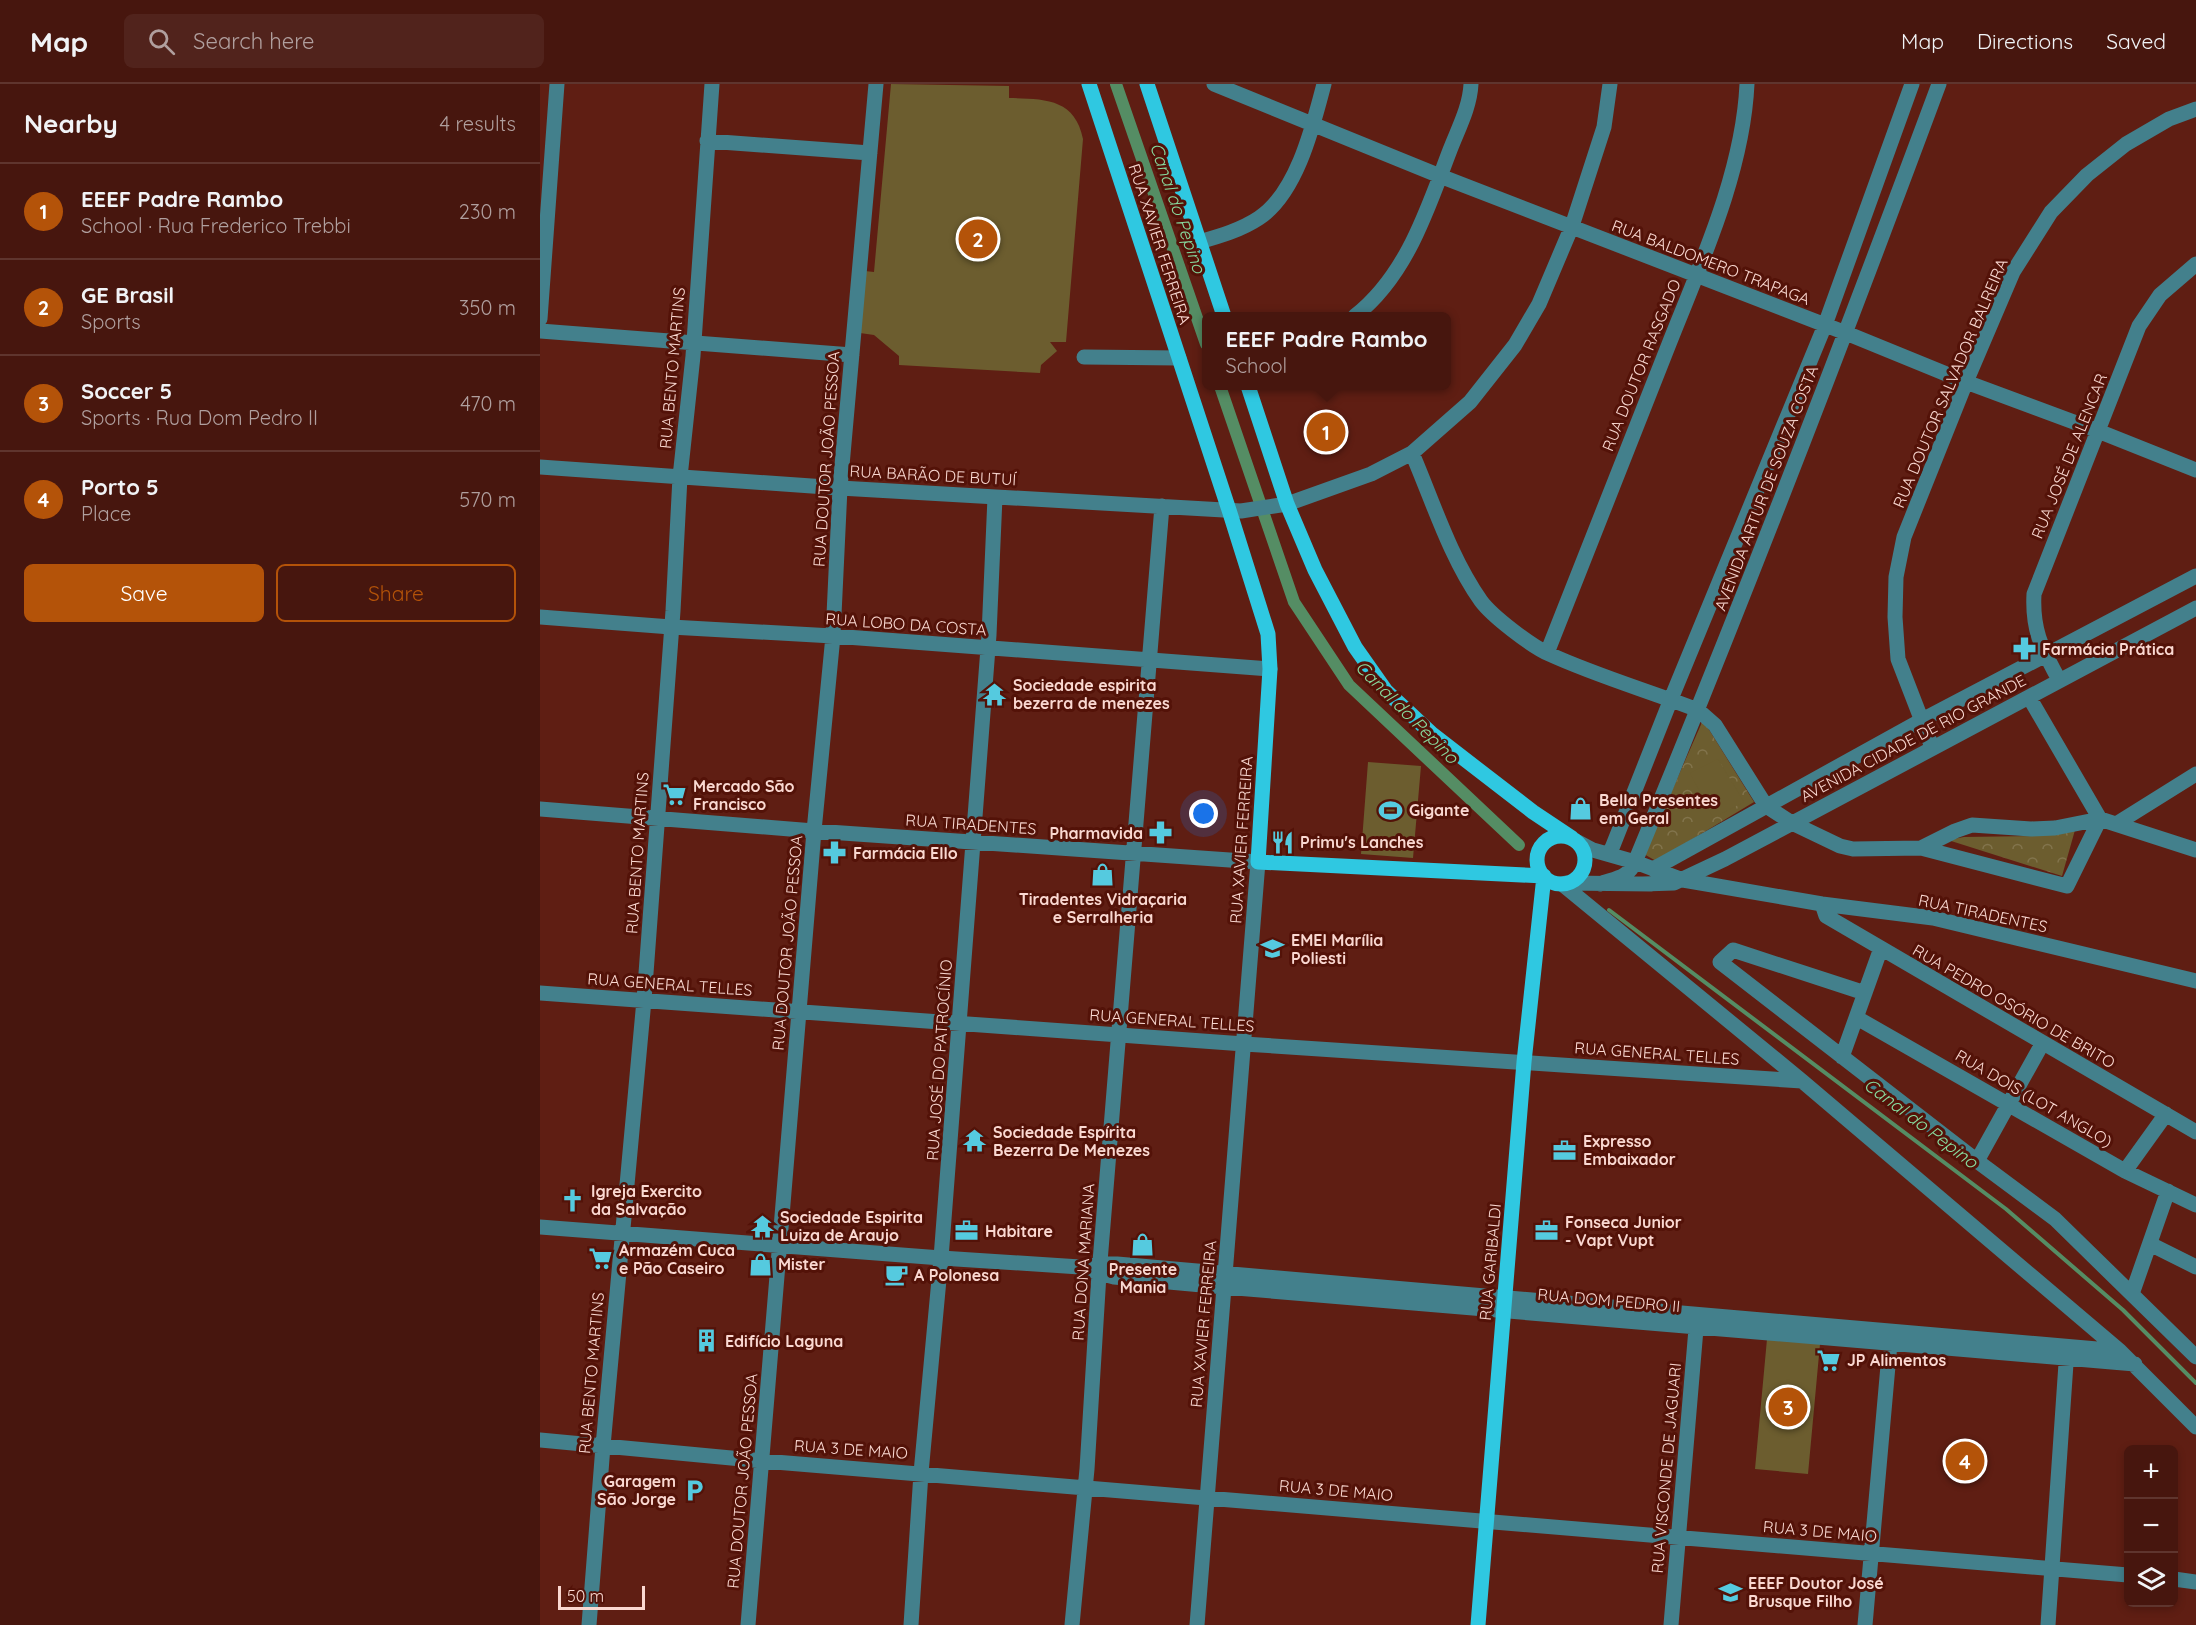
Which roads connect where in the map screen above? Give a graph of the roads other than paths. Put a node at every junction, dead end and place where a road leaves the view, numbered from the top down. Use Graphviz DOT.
graph roads {
  1 [pos="557,84"];
  2 [pos="712,84"];
  3 [pos="876,84"];
  4 [pos="1089,84"];
  5 [pos="1214,84"];
  6 [pos="1324,84"];
  7 [pos="1471,84"];
  8 [pos="1610,84"];
  9 [pos="1747,84"];
  10 [pos="1912,84"];
  11 [pos="1938,84"];
  12 [pos="1147,85"];
  13 [pos="2196,109"];
  14 [pos="1314,124"];
  15 [pos="547,128"];
  16 [pos="707,141"];
  17 [pos="870,153"];
  18 [pos="1440,176"];
  19 [pos="1572,226"];
  20 [pos="1199,242"];
  21 [pos="2196,264"];
  22 [pos="1696,275"];
  23 [pos="1223,312"];
  24 [pos="1360,312"];
  25 [pos="540,319"];
  26 [pos="1825,325"];
  27 [pos="540,331"];
  28 [pos="1846,333"];
  29 [pos="694,342"];
  30 [pos="852,355"];
  31 [pos="1084,357"];
  32 [pos="1179,358"];
  33 [pos="1966,382"];
  34 [pos="1249,390"];
  35 [pos="2098,431"];
  36 [pos="1412,453"];
  37 [pos="540,467"];
  38 [pos="2196,470"];
  39 [pos="680,477"];
  40 [pos="840,488"];
  41 [pos="995,497"];
  42 [pos="1287,504"];
  43 [pos="1162,506"];
  44 [pos="1748,510"];
  45 [pos="1235,511"];
  46 [pos="1773,520"];
  47 [pos="2196,576"];
  48 [pos="2170,590"];
  49 [pos="2196,606"];
  50 [pos="540,617"];
  51 [pos="671,627"];
  52 [pos="833,636"];
  53 [pos="988,648"];
  54 [pos="1547,653"];
  55 [pos="2046,655"];
  56 [pos="1150,660"];
  57 [pos="1270,669"];
  58 [pos="2059,680"];
  59 [pos="2029,697"];
  60 [pos="1671,699"];
  61 [pos="1698,710"];
  62 [pos="1922,720"];
  63 [pos="1932,747"];
  64 [pos="2196,774"];
  65 [pos="1766,806"];
  66 [pos="540,809"];
  67 [pos="657,818"];
  68 [pos="2100,819"];
  69 [pos="1792,823"];
  70 [pos="2116,824"];
  71 [pos="814,831"];
  72 [pos="1575,840"];
  73 [pos="973,842"];
  74 [pos="1921,848"];
  75 [pos="2196,850"];
  76 [pos="1132,853"];
  77 [pos="1607,854"];
  78 [pos="1725,859"];
  79 [pos="1258,861"];
  80 [pos="1635,862"];
  81 [pos="1653,869"];
  82 [pos="1683,880"];
  83 [pos="1556,881"];
  84 [pos="1600,884"];
  85 [pos="1643,884"];
  86 [pos="1726,888"];
  87 [pos="1760,894"];
  88 [pos="1822,904"];
  89 [pos="1881,948"];
  90 [pos="2196,981"];
  91 [pos="540,993"];
  92 [pos="1865,993"];
  93 [pos="644,1000"];
  94 [pos="799,1012"];
  95 [pos="1857,1018"];
  96 [pos="960,1024"];
  97 [pos="1118,1034"];
  98 [pos="1244,1044"];
  99 [pos="2042,1044"];
  100 [pos="1842,1057"];
  101 [pos="1524,1062"];
  102 [pos="1802,1081"];
  103 [pos="2010,1104"];
  104 [pos="2166,1114"];
  105 [pos="2196,1132"];
  106 [pos="1977,1161"];
  107 [pos="2125,1171"];
  108 [pos="2168,1191"];
  109 [pos="2196,1205"];
  110 [pos="540,1227"];
  111 [pos="622,1234"];
  112 [pos="2150,1244"];
  113 [pos="779,1246"];
  114 [pos="941,1258"];
  115 [pos="2196,1267"];
  116 [pos="1100,1269"];
  117 [pos="1225,1280"];
  118 [pos="2132,1294"];
  119 [pos="1503,1304"];
  120 [pos="1697,1320"];
  121 [pos="1890,1337"];
  122 [pos="2120,1351"];
  123 [pos="2066,1353"];
  124 [pos="2196,1357"];
  125 [pos="2135,1364"];
  126 [pos="2196,1427"];
  127 [pos="540,1440"];
  128 [pos="603,1446"];
  129 [pos="763,1461"];
  130 [pos="921,1473"];
  131 [pos="1085,1486"];
  132 [pos="1207,1498"];
  133 [pos="1487,1520"];
  134 [pos="1678,1538"];
  135 [pos="1872,1554"];
  136 [pos="2051,1568"];
  137 [pos="2124,1575"];
  138 [pos="2178,1580"];
  139 [pos="2196,1582"];
  140 [pos="590,1625"];
  141 [pos="748,1625"];
  142 [pos="911,1625"];
  143 [pos="1072,1625"];
  144 [pos="1197,1625"];
  145 [pos="1478,1625"];
  146 [pos="1671,1625"];
  147 [pos="1865,1625"];
  148 [pos="2048,1625"];
  1 -- 15 [label="street"];
  2 -- 16 [label="street, RUA BENTO MARTINS"];
  3 -- 17 [label="street, RUA DOUTOR JOÃO PESSOA"];
  4 -- 32 [label="main road, RUA XAVIER FERREIRA"];
  5 -- 14 [label="street, RUA BALDOMERO TRAPAGA"];
  6 -- 14 [label="street"];
  7 -- 18 [label="street"];
  8 -- 19 [label="street, RUA BARÃO DE BUTUÍ"];
  9 -- 22 [label="street, RUA DOUTOR RASGADO"];
  10 -- 26 [label="street, AVENIDA ARTUR DE SOUZA COSTA"];
  11 -- 28 [label="street, AVENIDA ARTUR DE SOUZA COSTA"];
  12 -- 20 [label="main road"];
  13 -- 33 [label="street, RUA DOUTOR SALVADOR BALREIRA"];
  14 -- 18 [label="street, RUA BALDOMERO TRAPAGA"];
  14 -- 20 [label="street"];
  15 -- 25 [label="street"];
  16 -- 17 [label="street"];
  16 -- 29 [label="street, RUA BENTO MARTINS"];
  17 -- 30 [label="street, RUA DOUTOR JOÃO PESSOA"];
  18 -- 19 [label="street, RUA BALDOMERO TRAPAGA"];
  18 -- 24 [label="street"];
  19 -- 22 [label="street, RUA BALDOMERO TRAPAGA"];
  19 -- 36 [label="street, RUA BARÃO DE BUTUÍ"];
  20 -- 23 [label="main road"];
  21 -- 35 [label="street, RUA JOSÉ DE ALENCAR"];
  22 -- 26 [label="street, RUA BALDOMERO TRAPAGA"];
  22 -- 54 [label="street, RUA DOUTOR RASGADO"];
  26 -- 28 [label="street, RUA BALDOMERO TRAPAGA"];
  26 -- 44 [label="street, AVENIDA ARTUR DE SOUZA COSTA"];
  27 -- 29 [label="street"];
  28 -- 33 [label="street, RUA BALDOMERO TRAPAGA"];
  28 -- 46 [label="street, AVENIDA ARTUR DE SOUZA COSTA"];
  29 -- 30 [label="street"];
  29 -- 39 [label="street, RUA BENTO MARTINS"];
  30 -- 40 [label="street, RUA DOUTOR JOÃO PESSOA"];
  31 -- 32 [label="street"];
  32 -- 45 [label="main road, RUA XAVIER FERREIRA"];
  33 -- 35 [label="street, RUA BALDOMERO TRAPAGA"];
  33 -- 62 [label="street, RUA DOUTOR SALVADOR BALREIRA"];
  34 -- 42 [label="main road"];
  35 -- 38 [label="street, RUA BALDOMERO TRAPAGA"];
  35 -- 55 [label="street, RUA JOSÉ DE ALENCAR"];
  36 -- 42 [label="street, RUA BARÃO DE BUTUÍ"];
  36 -- 54 [label="street"];
  37 -- 39 [label="street, RUA BARÃO DE BUTUÍ"];
  39 -- 40 [label="street, RUA BARÃO DE BUTUÍ"];
  39 -- 51 [label="street, RUA BENTO MARTINS"];
  40 -- 41 [label="street, RUA BARÃO DE BUTUÍ"];
  40 -- 52 [label="street, RUA DOUTOR JOÃO PESSOA"];
  41 -- 43 [label="street, RUA BARÃO DE BUTUÍ"];
  41 -- 53 [label="street, RUA JOSÉ DO PATROCÍNIO"];
  42 -- 45 [label="street, RUA BARÃO DE BUTUÍ"];
  42 -- 72 [label="main road"];
  43 -- 45 [label="street, RUA BARÃO DE BUTUÍ"];
  43 -- 56 [label="street, RUA DONA MARIANA"];
  44 -- 46 [label="street"];
  44 -- 60 [label="street, AVENIDA ARTUR DE SOUZA COSTA"];
  45 -- 57 [label="main road, RUA XAVIER FERREIRA"];
  46 -- 61 [label="street, AVENIDA ARTUR DE SOUZA COSTA"];
  47 -- 48 [label="street, AVENIDA CIDADE DE RIO GRANDE"];
  48 -- 49 [label="street"];
  48 -- 55 [label="street, AVENIDA CIDADE DE RIO GRANDE"];
  49 -- 58 [label="street, AVENIDA CIDADE DE RIO GRANDE"];
  50 -- 51 [label="street, RUA LOBO DA COSTA"];
  51 -- 52 [label="street, RUA LOBO DA COSTA"];
  51 -- 67 [label="street, RUA BENTO MARTINS"];
  52 -- 53 [label="street, RUA LOBO DA COSTA"];
  52 -- 71 [label="street, RUA DOUTOR JOÃO PESSOA"];
  53 -- 56 [label="street, RUA LOBO DA COSTA"];
  53 -- 73 [label="street, RUA JOSÉ DO PATROCÍNIO"];
  54 -- 60 [label="street"];
  55 -- 58 [label="street, RUA JOSÉ DE ALENCAR"];
  55 -- 62 [label="street, AVENIDA CIDADE DE RIO GRANDE"];
  56 -- 57 [label="street, RUA LOBO DA COSTA"];
  56 -- 76 [label="street, RUA DONA MARIANA"];
  57 -- 79 [label="main road, RUA XAVIER FERREIRA"];
  58 -- 59 [label="street, AVENIDA CIDADE DE RIO GRANDE"];
  59 -- 63 [label="street, AVENIDA CIDADE DE RIO GRANDE"];
  59 -- 68 [label="street"];
  60 -- 61 [label="street"];
  60 -- 77 [label="street, AVENIDA ARTUR DE SOUZA COSTA"];
  61 -- 65 [label="street"];
  61 -- 80 [label="street, AVENIDA ARTUR DE SOUZA COSTA"];
  62 -- 63 [label="street, RUA DOUTOR SALVADOR BALREIRA"];
  62 -- 65 [label="street, AVENIDA CIDADE DE RIO GRANDE"];
  63 -- 69 [label="street, AVENIDA CIDADE DE RIO GRANDE"];
  64 -- 70 [label="street"];
  65 -- 69 [label="street"];
  65 -- 81 [label="street, AVENIDA CIDADE DE RIO GRANDE"];
  66 -- 67 [label="street, RUA TIRADENTES"];
  67 -- 71 [label="street, RUA TIRADENTES"];
  67 -- 93 [label="street, RUA BENTO MARTINS"];
  68 -- 70 [label="street"];
  68 -- 74 [label="street"];
  68 -- 74 [label="street"];
  69 -- 74 [label="street"];
  69 -- 78 [label="street, AVENIDA CIDADE DE RIO GRANDE"];
  70 -- 75 [label="street"];
  71 -- 73 [label="street, RUA TIRADENTES"];
  71 -- 94 [label="street, RUA DOUTOR JOÃO PESSOA"];
  72 -- 77 [label="street, RUA TIRADENTES"];
  72 -- 83 [label="main road"];
  72 -- 83 [label="main road"];
  73 -- 76 [label="street, RUA TIRADENTES"];
  73 -- 96 [label="street, RUA JOSÉ DO PATROCÍNIO"];
  76 -- 79 [label="street, RUA TIRADENTES"];
  76 -- 97 [label="street, RUA DONA MARIANA"];
  77 -- 80 [label="street, RUA TIRADENTES"];
  78 -- 82 [label="street, AVENIDA CIDADE DE RIO GRANDE"];
  78 -- 86 [label="street"];
  79 -- 83 [label="main road, RUA TIRADENTES"];
  79 -- 98 [label="street, RUA XAVIER FERREIRA"];
  80 -- 81 [label="street, RUA TIRADENTES"];
  80 -- 84 [label="street, AVENIDA ARTUR DE SOUZA COSTA"];
  81 -- 82 [label="street, RUA TIRADENTES"];
  82 -- 85 [label="street, AVENIDA CIDADE DE RIO GRANDE"];
  82 -- 86 [label="street, RUA TIRADENTES"];
  83 -- 84 [label="street, RUA TIRADENTES"];
  83 -- 101 [label="main road, RUA GARIBALDI"];
  83 -- 102 [label="street"];
  84 -- 85 [label="street, RUA TIRADENTES"];
  85 -- 87 [label="street, RUA TIRADENTES"];
  86 -- 87 [label="street, RUA TIRADENTES"];
  87 -- 88 [label="street, RUA TIRADENTES"];
  88 -- 89 [label="street, RUA PEDRO OSÓRIO DE BRITO"];
  88 -- 90 [label="street, RUA TIRADENTES"];
  89 -- 92 [label="street"];
  89 -- 99 [label="street, RUA PEDRO OSÓRIO DE BRITO"];
  91 -- 93 [label="street, RUA GENERAL TELLES"];
  92 -- 95 [label="street"];
  92 -- 100 [label="street"];
  93 -- 94 [label="street, RUA GENERAL TELLES"];
  93 -- 111 [label="street, RUA BENTO MARTINS"];
  94 -- 96 [label="street, RUA GENERAL TELLES"];
  94 -- 113 [label="street, RUA DOUTOR JOÃO PESSOA"];
  95 -- 100 [label="street"];
  95 -- 103 [label="street, RUA DOIS (LOT ANGLO)"];
  96 -- 97 [label="street, RUA GENERAL TELLES"];
  96 -- 114 [label="street, RUA JOSÉ DO PATROCÍNIO"];
  97 -- 98 [label="street, RUA GENERAL TELLES"];
  97 -- 116 [label="street, RUA DONA MARIANA"];
  98 -- 101 [label="street, RUA GENERAL TELLES"];
  98 -- 117 [label="street, RUA XAVIER FERREIRA"];
  99 -- 103 [label="street"];
  99 -- 104 [label="street, RUA PEDRO OSÓRIO DE BRITO"];
  100 -- 106 [label="street"];
  101 -- 102 [label="street, RUA GENERAL TELLES"];
  101 -- 119 [label="main road, RUA GARIBALDI"];
  102 -- 122 [label="street"];
  103 -- 106 [label="street"];
  103 -- 107 [label="street, RUA DOIS (LOT ANGLO)"];
  104 -- 105 [label="street, RUA PEDRO OSÓRIO DE BRITO"];
  104 -- 107 [label="street"];
  106 -- 118 [label="street"];
  107 -- 108 [label="street, RUA DOIS (LOT ANGLO)"];
  108 -- 109 [label="street, RUA DOIS (LOT ANGLO)"];
  108 -- 112 [label="street"];
  110 -- 111 [label="street, RUA DOM PEDRO II"];
  111 -- 113 [label="street, RUA DOM PEDRO II"];
  111 -- 128 [label="street, RUA BENTO MARTINS"];
  112 -- 115 [label="street"];
  112 -- 118 [label="street"];
  113 -- 114 [label="street, RUA DOM PEDRO II"];
  113 -- 129 [label="street, RUA DOUTOR JOÃO PESSOA"];
  114 -- 116 [label="street, RUA DOM PEDRO II"];
  114 -- 130 [label="street, RUA JOSÉ DO PATROCÍNIO"];
  116 -- 117 [label="street, RUA DOM PEDRO II"];
  116 -- 131 [label="street, RUA DONA MARIANA"];
  117 -- 119 [label="street, RUA DOM PEDRO II"];
  117 -- 132 [label="street, RUA XAVIER FERREIRA"];
  118 -- 124 [label="street"];
  119 -- 120 [label="street, RUA DOM PEDRO II"];
  119 -- 133 [label="main road, RUA GARIBALDI"];
  120 -- 121 [label="street, RUA DOM PEDRO II"];
  120 -- 134 [label="street, RUA VISCONDE DE JAGUARI"];
  121 -- 123 [label="street, RUA DOM PEDRO II"];
  121 -- 135 [label="street"];
  122 -- 123 [label="street, RUA DOM PEDRO II"];
  122 -- 125 [label="street"];
  123 -- 125 [label="street, RUA DOM PEDRO II"];
  123 -- 136 [label="street"];
  125 -- 126 [label="street"];
  127 -- 128 [label="street, RUA 3 DE MAIO"];
  128 -- 129 [label="street, RUA 3 DE MAIO"];
  128 -- 140 [label="street, RUA BENTO MARTINS"];
  129 -- 130 [label="street, RUA 3 DE MAIO"];
  129 -- 141 [label="street, RUA DOUTOR JOÃO PESSOA"];
  130 -- 131 [label="street, RUA 3 DE MAIO"];
  130 -- 142 [label="street, RUA JOSÉ DO PATROCÍNIO"];
  131 -- 132 [label="street, RUA 3 DE MAIO"];
  131 -- 143 [label="street, RUA DONA MARIANA"];
  132 -- 133 [label="street, RUA 3 DE MAIO"];
  132 -- 144 [label="street, RUA XAVIER FERREIRA"];
  133 -- 134 [label="street, RUA 3 DE MAIO"];
  133 -- 145 [label="main road, RUA GARIBALDI"];
  134 -- 135 [label="street, RUA 3 DE MAIO"];
  134 -- 146 [label="street, RUA VISCONDE DE JAGUARI"];
  135 -- 136 [label="street, RUA 3 DE MAIO"];
  135 -- 147 [label="street"];
  136 -- 137 [label="street, RUA 3 DE MAIO"];
  136 -- 148 [label="street"];
  138 -- 139 [label="street"];
}
